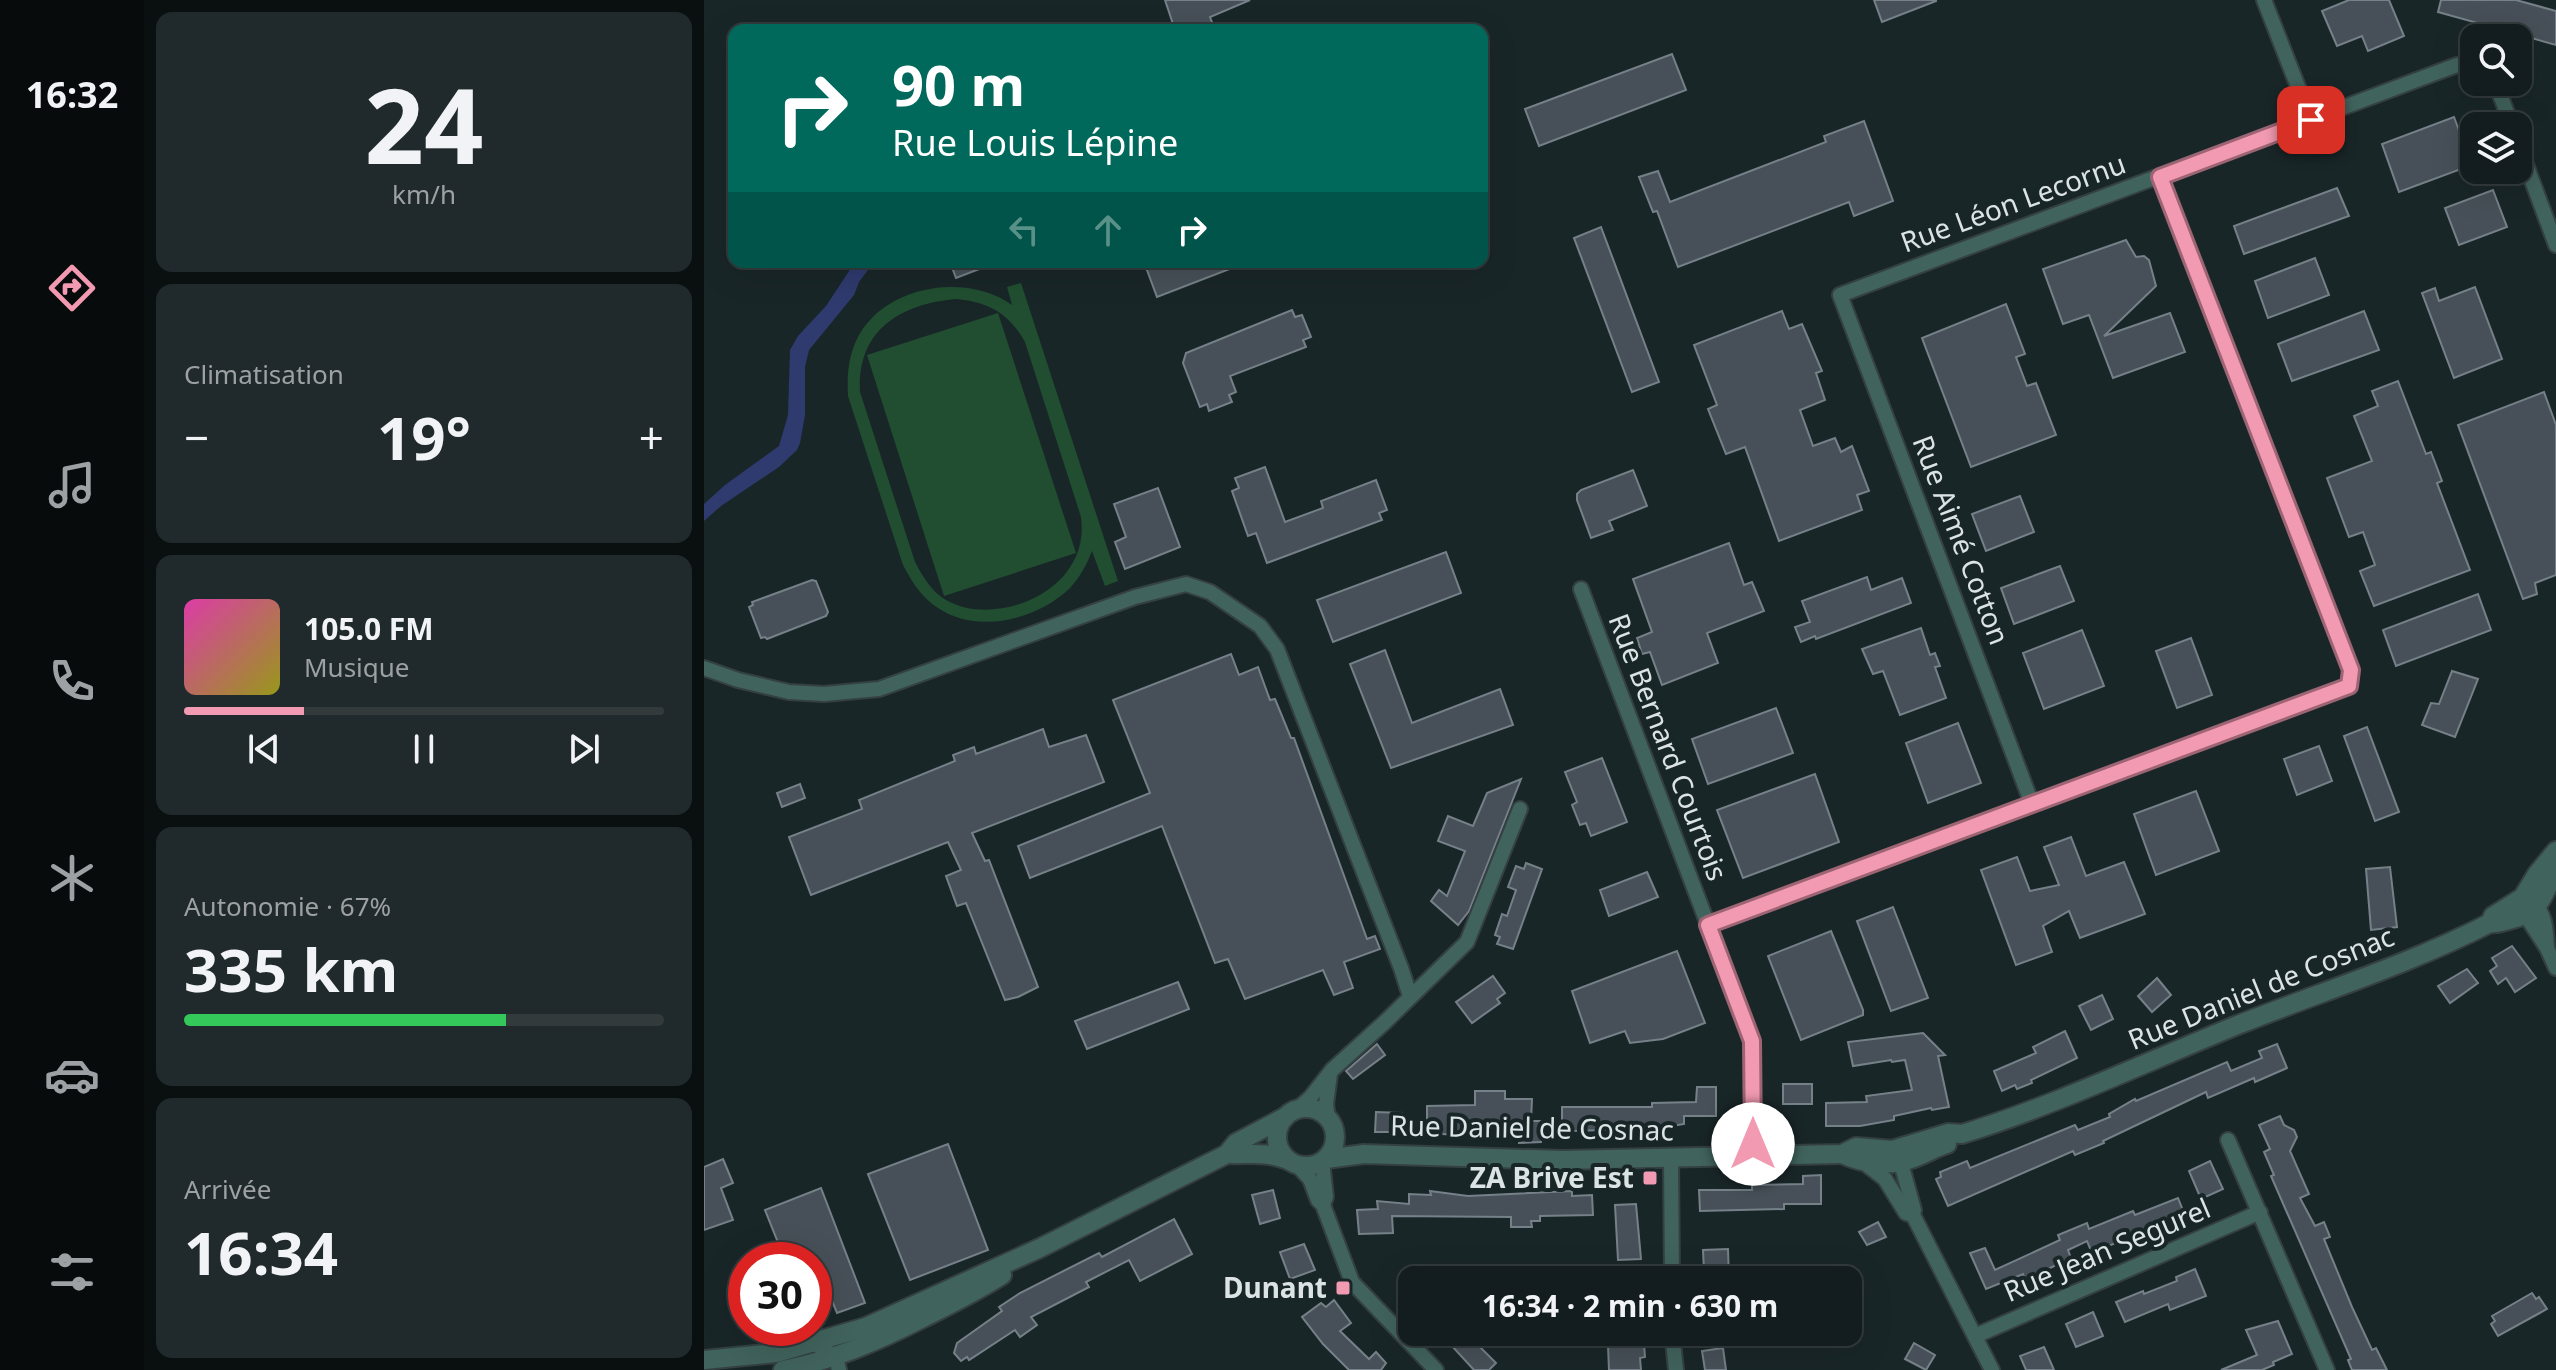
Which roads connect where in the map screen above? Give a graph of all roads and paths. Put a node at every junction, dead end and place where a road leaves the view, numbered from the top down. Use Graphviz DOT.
graph roads {
  1 [pos="2264,0"];
  2 [pos="2460,66"];
  3 [pos="2311,120"];
  4 [pos="2160,177"];
  5 [pos="2532,181"];
  6 [pos="2556,245"];
  7 [pos="1840,295"];
  8 [pos="1581,589"];
  9 [pos="704,668"];
  10 [pos="2032,804"];
  11 [pos="1520,809"];
  12 [pos="2556,851"];
  13 [pos="2556,869"];
  14 [pos="2533,899"];
  15 [pos="1708,925"];
  16 [pos="2556,968"];
  17 [pos="1410,996"];
  18 [pos="1332,1070"];
  19 [pos="1290,1114"];
  20 [pos="1331,1122"];
  21 [pos="2228,1140"];
  22 [pos="1227,1154"];
  23 [pos="1364,1154"];
  24 [pos="1842,1154"];
  25 [pos="1898,1155"];
  26 [pos="1753,1156"];
  27 [pos="1671,1158"];
  28 [pos="1324,1160"];
  29 [pos="1861,1160"];
  30 [pos="1292,1162"];
  31 [pos="1323,1205"];
  32 [pos="2260,1212"];
  33 [pos="1913,1215"];
  34 [pos="1040,1248"];
  35 [pos="1672,1266"];
  36 [pos="974,1278"];
  37 [pos="1975,1336"];
  38 [pos="832,1337"];
  39 [pos="802,1346"];
  40 [pos="804,1346"];
  41 [pos="808,1346"];
  42 [pos="1673,1346"];
  43 [pos="704,1360"];
  44 [pos="838,1364"];
  45 [pos="721,1370"];
  46 [pos="783,1370"];
  47 [pos="1436,1370"];
  48 [pos="1676,1370"];
  49 [pos="1992,1370"];
  50 [pos="2327,1370"];
  1 -- 3 [label="street"];
  2 -- 3 [label="street, Rue Léon Lecornu"];
  3 -- 4 [label="street, Rue Léon Lecornu"];
  4 -- 7 [label="street, Rue Léon Lecornu"];
  4 -- 10 [label="street"];
  5 -- 6 [label="street"];
  7 -- 10 [label="street, Rue Aimé Cotton"];
  8 -- 15 [label="street, Rue Bernard Courtois"];
  9 -- 17 [label="street"];
  10 -- 15 [label="street"];
  11 -- 17 [label="street"];
  12 -- 14 [label="street"];
  13 -- 14 [label="street"];
  14 -- 16 [label="street"];
  14 -- 25 [label="street, Rue Daniel de Cosnac"];
  15 -- 26 [label="street, Rue Bernard Courtois"];
  17 -- 18 [label="street"];
  18 -- 19 [label="street"];
  18 -- 20 [label="street"];
  19 -- 20 [label="street"];
  19 -- 22 [label="street"];
  19 -- 30 [label="street"];
  20 -- 23 [label="street, Rue Daniel de Cosnac"];
  20 -- 28 [label="street"];
  21 -- 32 [label="street"];
  22 -- 30 [label="street"];
  22 -- 34 [label="street"];
  23 -- 27 [label="street, Rue Daniel de Cosnac"];
  23 -- 28 [label="street, Rue Daniel de Cosnac"];
  24 -- 25 [label="street, Rue Daniel de Cosnac"];
  24 -- 26 [label="street, Rue Daniel de Cosnac"];
  24 -- 29 [label="street, Rue Daniel de Cosnac"];
  25 -- 29 [label="street, Rue Daniel de Cosnac"];
  25 -- 33 [label="street"];
  26 -- 27 [label="street, Rue Daniel de Cosnac"];
  27 -- 35 [label="street"];
  28 -- 30 [label="street"];
  28 -- 31 [label="street"];
  29 -- 33 [label="street"];
  30 -- 31 [label="street"];
  31 -- 47 [label="street"];
  32 -- 37 [label="street, Rue Jean Segurel"];
  32 -- 50 [label="street"];
  33 -- 37 [label="street"];
  34 -- 36 [label="street"];
  34 -- 44 [label="street"];
  36 -- 38 [label="street"];
  36 -- 44 [label="street"];
  37 -- 49 [label="street"];
  39 -- 43 [label="street"];
  40 -- 45 [label="street"];
  41 -- 44 [label="street"];
  42 -- 48 [label="street"];
  44 -- 46 [label="street"];
}
